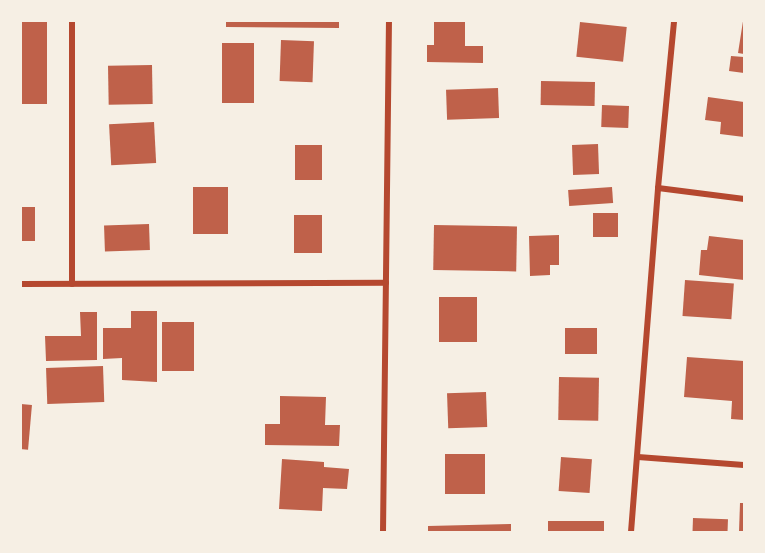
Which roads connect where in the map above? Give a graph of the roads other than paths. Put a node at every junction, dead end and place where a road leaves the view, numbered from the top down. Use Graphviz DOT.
graph roads {
  1 [pos="72,21"];
  2 [pos="389,21"];
  3 [pos="674,21"];
  4 [pos="658,188"];
  5 [pos="744,199"];
  6 [pos="386,283"];
  7 [pos="21,284"];
  8 [pos="72,284"];
  9 [pos="638,457"];
  10 [pos="744,465"];
  11 [pos="383,532"];
  12 [pos="631,532"];
  1 -- 8 [label="street"];
  2 -- 6 [label="street"];
  3 -- 4 [label="street"];
  4 -- 5 [label="street"];
  4 -- 9 [label="street"];
  6 -- 8 [label="street"];
  6 -- 11 [label="street"];
  7 -- 8 [label="street"];
  9 -- 10 [label="street"];
  9 -- 12 [label="street"];
}
